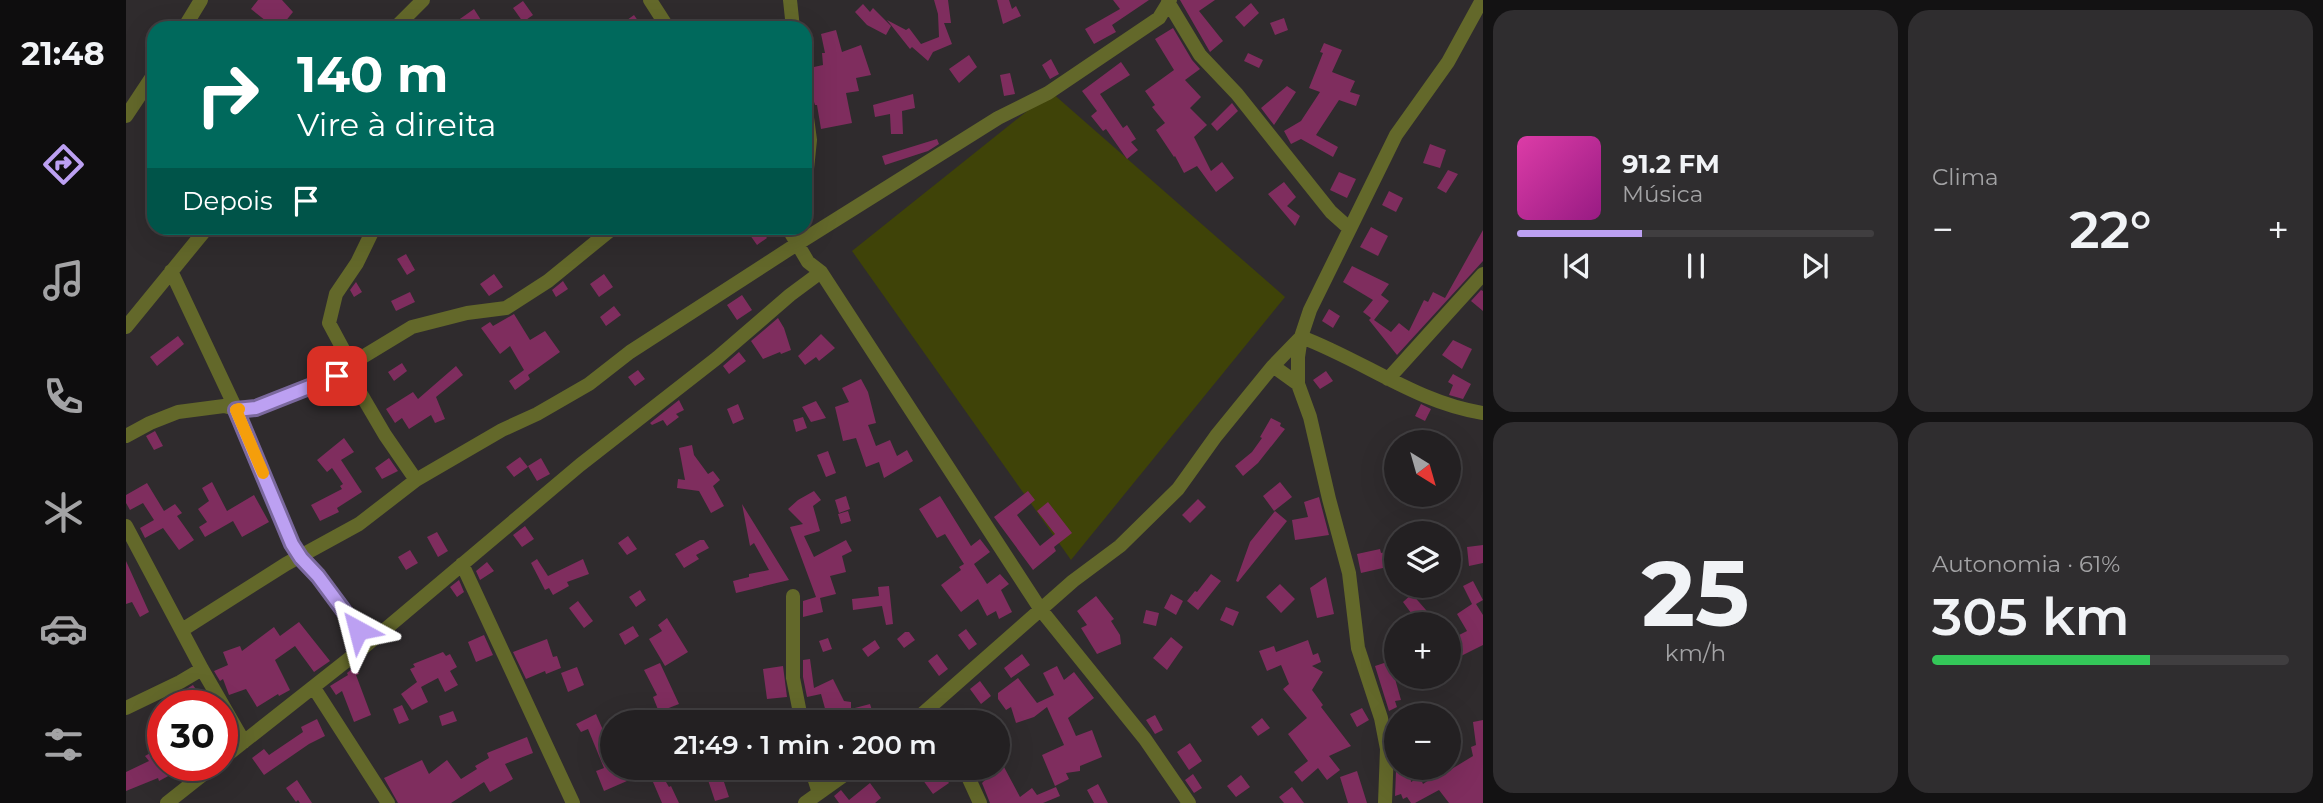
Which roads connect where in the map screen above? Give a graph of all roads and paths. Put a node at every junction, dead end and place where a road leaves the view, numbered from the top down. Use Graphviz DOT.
graph roads {
  1 [pos="201,0"];
  2 [pos="423,0"];
  3 [pos="650,0"];
  4 [pos="790,0"];
  5 [pos="1482,0"];
  6 [pos="1169,1"];
  7 [pos="188,21"];
  8 [pos="402,21"];
  9 [pos="664,21"];
  10 [pos="792,21"];
  11 [pos="147,84"];
  12 [pos="126,116"];
  13 [pos="1350,229"];
  14 [pos="200,235"];
  15 [pos="370,235"];
  16 [pos="604,235"];
  17 [pos="792,235"];
  18 [pos="811,235"];
  19 [pos="812,235"];
  20 [pos="797,244"];
  21 [pos="171,271"];
  22 [pos="821,272"];
  23 [pos="1483,274"];
  24 [pos="126,327"];
  25 [pos="1301,337"];
  26 [pos="351,363"];
  27 [pos="1273,366"];
  28 [pos="1388,379"];
  29 [pos="1298,384"];
  30 [pos="236,410"];
  31 [pos="1483,413"];
  32 [pos="126,436"];
  33 [pos="416,480"];
  34 [pos="126,526"];
  35 [pos="301,558"];
  36 [pos="462,564"];
  37 [pos="793,596"];
  38 [pos="1041,610"];
  39 [pos="182,630"];
  40 [pos="369,643"];
  41 [pos="202,669"];
  42 [pos="314,688"];
  43 [pos="126,708"];
  44 [pos="799,710"];
  45 [pos="927,710"];
  46 [pos="244,742"];
  47 [pos="238,747"];
  48 [pos="815,780"];
  49 [pos="837,780"];
  50 [pos="969,780"];
  51 [pos="195,781"];
  52 [pos="819,793"];
  53 [pos="167,803"];
  54 [pos="388,803"];
  55 [pos="573,803"];
  56 [pos="805,803"];
  57 [pos="980,803"];
  58 [pos="1189,803"];
  59 [pos="1385,803"];
  1 -- 7 [label="street"];
  2 -- 8 [label="street"];
  3 -- 9 [label="street"];
  4 -- 10 [label="street"];
  5 -- 13 [label="street"];
  6 -- 13 [label="street"];
  6 -- 19 [label="street"];
  11 -- 12 [label="street"];
  13 -- 25 [label="street"];
  14 -- 21 [label="street"];
  15 -- 26 [label="street"];
  16 -- 26 [label="street"];
  17 -- 20 [label="street"];
  18 -- 20 [label="street"];
  20 -- 22 [label="street"];
  20 -- 33 [label="street"];
  21 -- 24 [label="street"];
  21 -- 30 [label="street"];
  22 -- 36 [label="street"];
  22 -- 38 [label="street"];
  23 -- 28 [label="street"];
  25 -- 27 [label="street"];
  25 -- 28 [label="street"];
  25 -- 29 [label="street"];
  26 -- 30 [label="street"];
  26 -- 33 [label="street"];
  27 -- 29 [label="street"];
  27 -- 38 [label="street"];
  28 -- 31 [label="street"];
  29 -- 59 [label="street"];
  30 -- 32 [label="street"];
  30 -- 35 [label="street"];
  33 -- 35 [label="street"];
  34 -- 39 [label="street"];
  35 -- 39 [label="street"];
  35 -- 40 [label="street"];
  36 -- 40 [label="street"];
  36 -- 55 [label="street"];
  37 -- 44 [label="street"];
  38 -- 45 [label="street"];
  38 -- 58 [label="street"];
  39 -- 41 [label="street"];
  40 -- 42 [label="street"];
  41 -- 43 [label="street"];
  41 -- 46 [label="street"];
  42 -- 46 [label="street"];
  42 -- 54 [label="street"];
  46 -- 47 [label="street"];
  48 -- 52 [label="street"];
  49 -- 52 [label="street"];
  50 -- 57 [label="street"];
  51 -- 53 [label="street"];
  52 -- 56 [label="street"];
}
